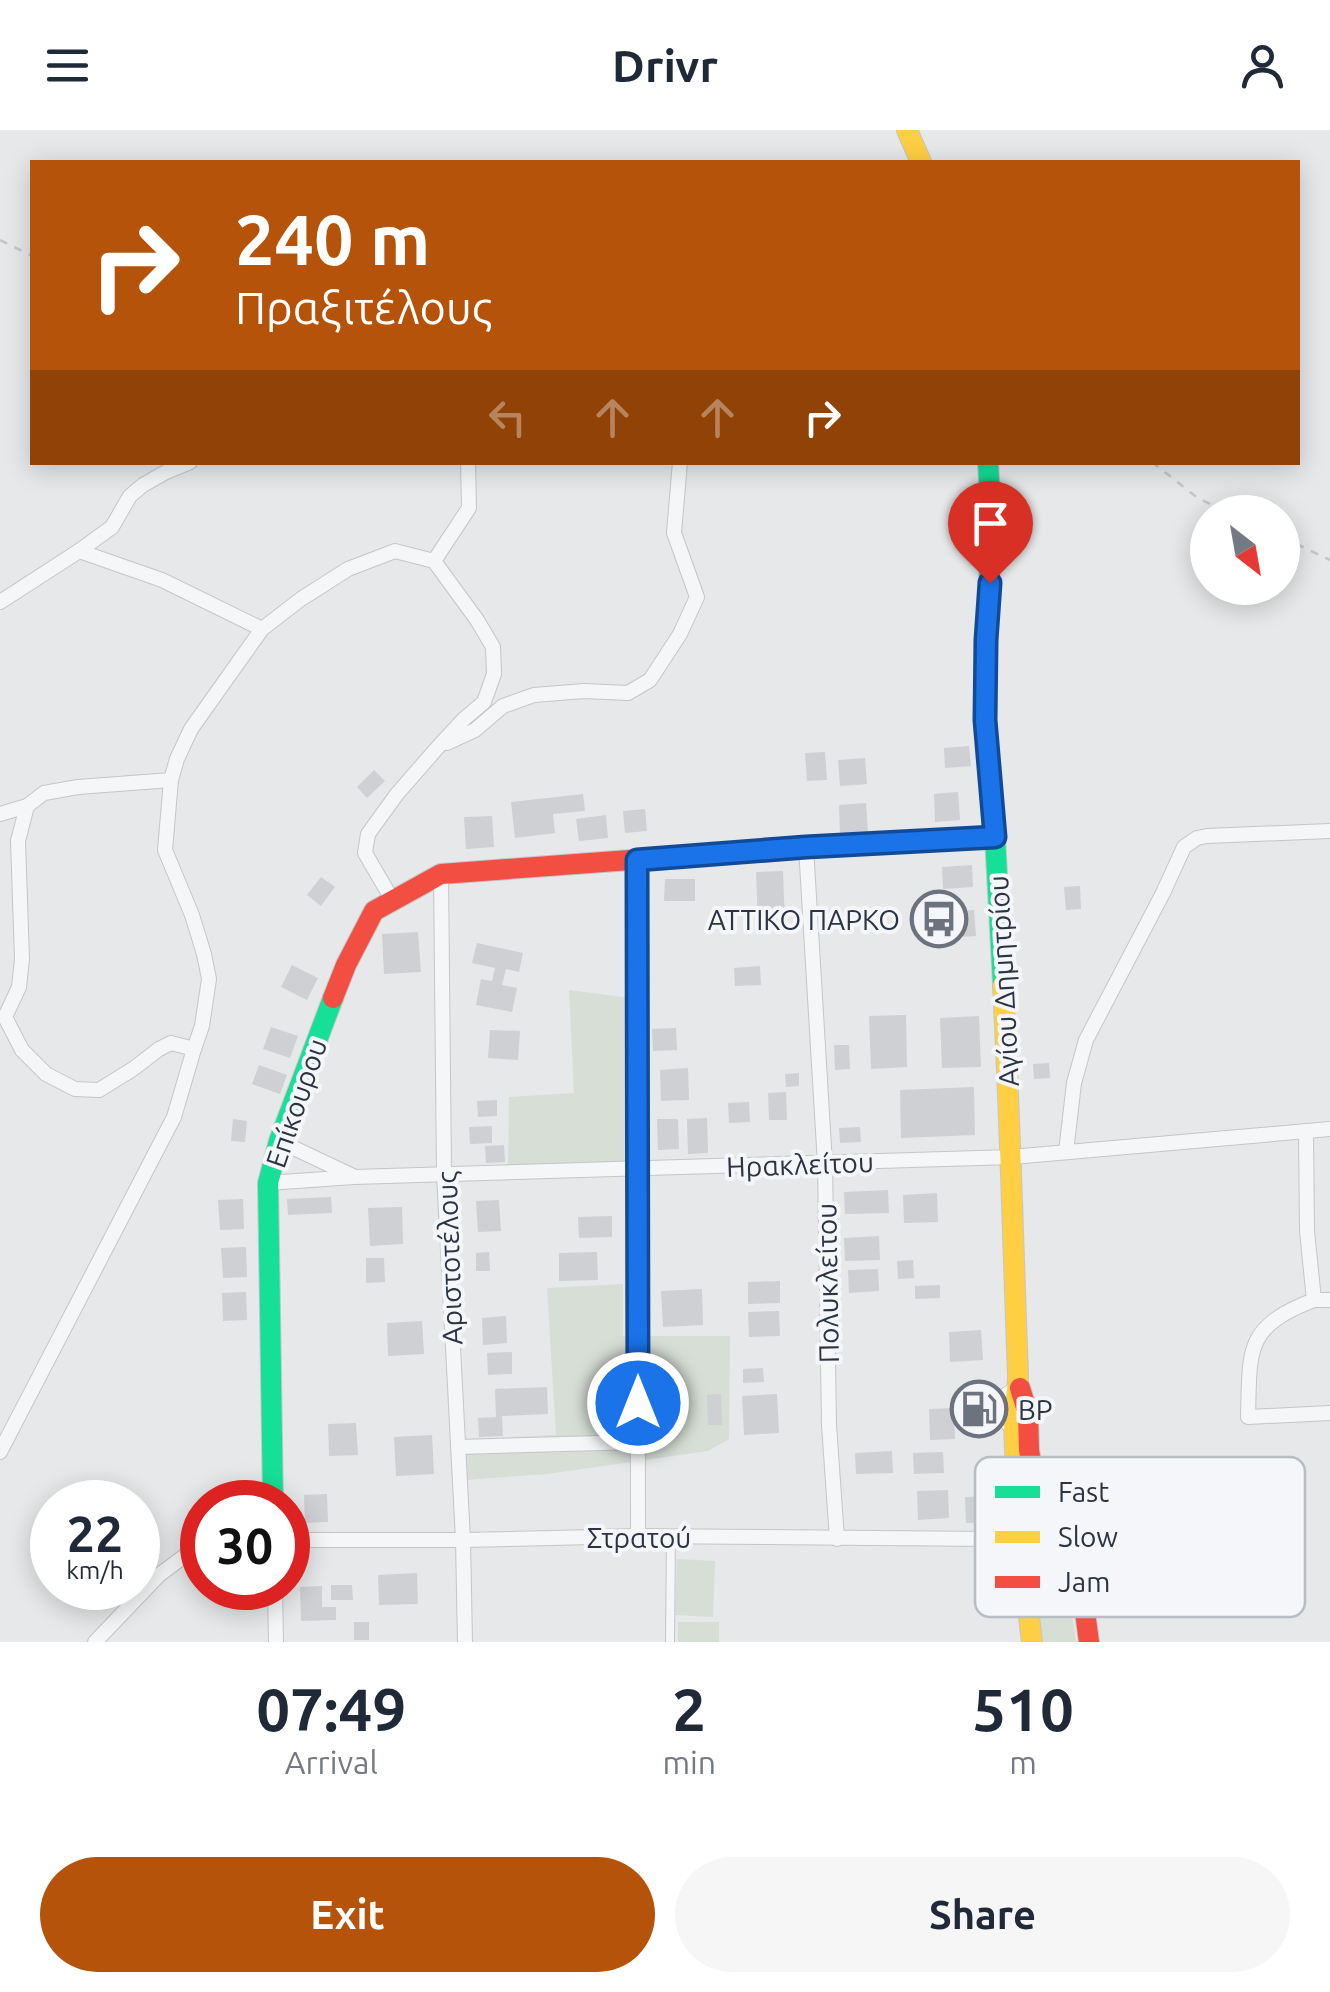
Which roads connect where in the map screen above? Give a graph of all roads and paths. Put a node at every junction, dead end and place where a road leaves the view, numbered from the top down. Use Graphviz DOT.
graph roads {
  1 [pos="908,130"];
  2 [pos="921,160"];
  3 [pos="0,240"];
  4 [pos="30,255"];
  5 [pos="183,465"];
  6 [pos="468,465"];
  7 [pos="680,465"];
  8 [pos="988,465"];
  9 [pos="1156,465"];
  10 [pos="1194,495"];
  11 [pos="1300,546"];
  12 [pos="79,551"];
  13 [pos="1330,560"];
  14 [pos="434,561"];
  15 [pos="0,602"];
  16 [pos="262,629"];
  17 [pos="438,747"];
  18 [pos="171,780"];
  19 [pos="27,806"];
  20 [pos="0,814"];
  21 [pos="1330,830"];
  22 [pos="995,837"];
  23 [pos="806,847"];
  24 [pos="637,860"];
  25 [pos="442,874"];
  26 [pos="393,900"];
  27 [pos="2,1020"];
  28 [pos="194,1049"];
  29 [pos="1330,1129"];
  30 [pos="1306,1130"];
  31 [pos="279,1141"];
  32 [pos="1066,1152"];
  33 [pos="1012,1157"];
  34 [pos="825,1164"];
  35 [pos="638,1169"];
  36 [pos="444,1174"];
  37 [pos="354,1176"];
  38 [pos="268,1183"];
  39 [pos="1314,1300"];
  40 [pos="1330,1300"];
  41 [pos="1017,1383"];
  42 [pos="1330,1412"];
  43 [pos="638,1442"];
  44 [pos="458,1447"];
  45 [pos="0,1452"];
  46 [pos="1016,1457"];
  47 [pos="1030,1457"];
  48 [pos="273,1480"];
  49 [pos="638,1536"];
  50 [pos="670,1537"];
  51 [pos="837,1538"];
  52 [pos="975,1539"];
  53 [pos="310,1540"];
  54 [pos="463,1540"];
  55 [pos="180,1559"];
  56 [pos="275,1610"];
  57 [pos="1029,1617"];
  58 [pos="1086,1617"];
  59 [pos="95,1642"];
  60 [pos="276,1642"];
  61 [pos="465,1642"];
  62 [pos="670,1642"];
  63 [pos="1032,1642"];
  64 [pos="1089,1642"];
  1 -- 2 [label="street"];
  3 -- 4 [label="path"];
  5 -- 12 [label="street"];
  6 -- 14 [label="street"];
  7 -- 17 [label="street"];
  8 -- 22 [label="street, Αγίου Δημητρίου"];
  9 -- 10 [label="path"];
  11 -- 13 [label="path"];
  12 -- 15 [label="street"];
  12 -- 16 [label="street"];
  14 -- 16 [label="street"];
  14 -- 17 [label="street"];
  16 -- 18 [label="street"];
  17 -- 26 [label="street"];
  18 -- 19 [label="street"];
  18 -- 28 [label="street"];
  19 -- 20 [label="street"];
  19 -- 27 [label="street"];
  21 -- 32 [label="street"];
  22 -- 23 [label="street"];
  22 -- 33 [label="street, Αγίου Δημητρίου"];
  23 -- 24 [label="street"];
  23 -- 34 [label="street, Πολυκλείτου"];
  24 -- 25 [label="street"];
  24 -- 35 [label="street"];
  25 -- 26 [label="street, Επίκουρου"];
  25 -- 36 [label="street, Αριστοτέλους"];
  26 -- 31 [label="street, Επίκουρου"];
  27 -- 28 [label="street"];
  28 -- 45 [label="street"];
  29 -- 30 [label="street, Ηρακλείτου"];
  30 -- 32 [label="street, Ηρακλείτου"];
  30 -- 39 [label="street"];
  31 -- 37 [label="street"];
  31 -- 38 [label="street, Επίκουρου"];
  32 -- 33 [label="street, Ηρακλείτου"];
  33 -- 34 [label="street, Ηρακλείτου"];
  33 -- 41 [label="street, Αγίου Δημητρίου"];
  34 -- 35 [label="street, Ηρακλείτου"];
  34 -- 51 [label="street, Πολυκλείτου"];
  35 -- 36 [label="street, Ηρακλείτου"];
  35 -- 43 [label="street"];
  36 -- 37 [label="street, Ηρακλείτου"];
  36 -- 44 [label="street, Αριστοτέλους"];
  37 -- 38 [label="street, Ηρακλείτου"];
  38 -- 48 [label="street, Επίκουρου"];
  39 -- 40 [label="street"];
  39 -- 42 [label="street"];
  41 -- 46 [label="street, Αγίου Δημητρίου"];
  41 -- 47 [label="street, Αγίου Δημητρίου"];
  43 -- 44 [label="street"];
  43 -- 49 [label="street"];
  44 -- 54 [label="street, Αριστοτέλους"];
  49 -- 50 [label="street, Στρατού"];
  49 -- 54 [label="street, Στρατού"];
  50 -- 51 [label="street, Στρατού"];
  50 -- 62 [label="lane"];
  51 -- 52 [label="street, Στρατού"];
  53 -- 54 [label="street, Στρατού"];
  54 -- 61 [label="street, Αριστοτέλους"];
  55 -- 59 [label="street"];
  56 -- 60 [label="street"];
  57 -- 63 [label="street, Αγίου Δημητρίου"];
  58 -- 64 [label="street, Αγίου Δημητρίου"];
}
